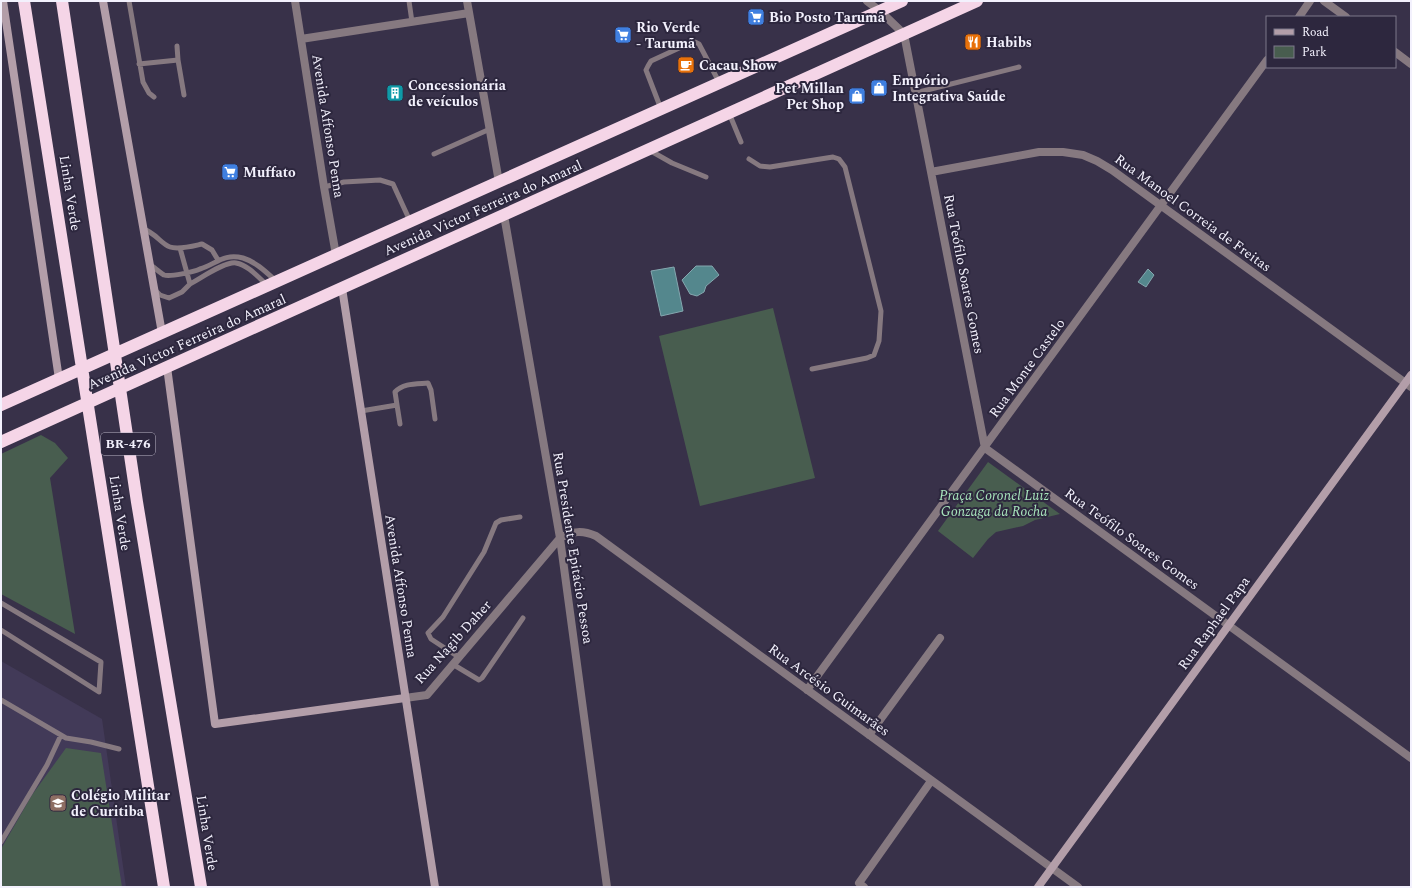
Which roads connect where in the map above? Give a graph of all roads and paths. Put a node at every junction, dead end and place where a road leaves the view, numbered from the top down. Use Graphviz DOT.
graph roads {
  1 [pos="3,1"];
  2 [pos="24,1"];
  3 [pos="62,1"];
  4 [pos="103,1"];
  5 [pos="129,1"];
  6 [pos="295,1"];
  7 [pos="409,1"];
  8 [pos="467,1"];
  9 [pos="867,1"];
  10 [pos="902,1"];
  11 [pos="977,1"];
  12 [pos="1310,1"];
  13 [pos="1324,1"];
  14 [pos="880,11"];
  15 [pos="469,13"];
  16 [pos="1300,16"];
  17 [pos="1345,16"];
  18 [pos="412,22"];
  19 [pos="904,34"];
  20 [pos="301,39"];
  21 [pos="177,46"];
  22 [pos="1396,53"];
  23 [pos="178,60"];
  24 [pos="1266,61"];
  25 [pos="139,64"];
  26 [pos="1411,64"];
  27 [pos="1020,66"];
  28 [pos="720,83"];
  29 [pos="915,93"];
  30 [pos="184,95"];
  31 [pos="154,97"];
  32 [pos="661,109"];
  33 [pos="729,113"];
  34 [pos="490,129"];
  35 [pos="741,142"];
  36 [pos="648,150"];
  37 [pos="434,154"];
  38 [pos="749,159"];
  39 [pos="931,172"];
  40 [pos="706,177"];
  41 [pos="499,182"];
  42 [pos="324,187"];
  43 [pos="1160,205"];
  44 [pos="504,215"];
  45 [pos="411,222"];
  46 [pos="143,229"];
  47 [pos="180,248"];
  48 [pos="336,255"];
  49 [pos="218,260"];
  50 [pos="149,264"];
  51 [pos="187,272"];
  52 [pos="190,284"];
  53 [pos="272,284"];
  54 [pos="154,288"];
  55 [pos="342,288"];
  56 [pos="162,333"];
  57 [pos="167,367"];
  58 [pos="812,369"];
  59 [pos="1411,375"];
  60 [pos="59,379"];
  61 [pos="1408,385"];
  62 [pos="1,405"];
  63 [pos="397,405"];
  64 [pos="361,411"];
  65 [pos="435,419"];
  66 [pos="400,424"];
  67 [pos="1,442"];
  68 [pos="985,448"];
  69 [pos="520,517"];
  70 [pos="560,538"];
  71 [pos="1,603"];
  72 [pos="523,618"];
  73 [pos="1228,626"];
  74 [pos="1,630"];
  75 [pos="940,638"];
  76 [pos="460,658"];
  77 [pos="454,665"];
  78 [pos="808,690"];
  79 [pos="405,698"];
  80 [pos="1,700"];
  81 [pos="61,735"];
  82 [pos="869,735"];
  83 [pos="119,749"];
  84 [pos="1411,758"];
  85 [pos="931,781"];
  86 [pos="1,842"];
  87 [pos="1052,868"];
  88 [pos="164,887"];
  89 [pos="201,887"];
  90 [pos="435,887"];
  91 [pos="607,887"];
  92 [pos="864,887"];
  93 [pos="1038,887"];
  94 [pos="1078,887"];
  1 -- 60 [label="main road"];
  2 -- 88 [label="highway, Linha Verde"];
  3 -- 89 [label="highway, Linha Verde / BR-476"];
  4 -- 46 [label="main road"];
  5 -- 25 [label="lane"];
  6 -- 20 [label="street, Avenida Affonso Penna"];
  7 -- 18 [label="lane"];
  8 -- 15 [label="street"];
  9 -- 14 [label="street"];
  10 -- 14 [label="highway, Avenida Victor Ferreira do Amaral"];
  11 -- 19 [label="highway, Avenida Victor Ferreira do Amaral"];
  12 -- 16 [label="street"];
  13 -- 17 [label="street"];
  14 -- 19 [label="street"];
  14 -- 28 [label="highway, Avenida Victor Ferreira do Amaral"];
  15 -- 18 [label="street"];
  15 -- 34 [label="street"];
  18 -- 20 [label="street"];
  19 -- 29 [label="street, Rua Teófilo Soares Gomes"];
  19 -- 33 [label="highway, Avenida Victor Ferreira do Amaral"];
  20 -- 42 [label="street, Avenida Affonso Penna"];
  21 -- 23 [label="lane"];
  22 -- 26 [label="street"];
  23 -- 25 [label="lane"];
  23 -- 30 [label="lane"];
  24 -- 43 [label="street, Rua Monte Castelo"];
  25 -- 31 [label="lane"];
  27 -- 29 [label="lane"];
  28 -- 32 [label="highway, Avenida Victor Ferreira do Amaral"];
  28 -- 32 [label="lane"];
  29 -- 39 [label="street, Rua Teófilo Soares Gomes"];
  32 -- 41 [label="highway, Avenida Victor Ferreira do Amaral"];
  33 -- 35 [label="lane"];
  33 -- 36 [label="highway, Avenida Victor Ferreira do Amaral"];
  34 -- 37 [label="lane"];
  34 -- 41 [label="street"];
  36 -- 40 [label="lane"];
  36 -- 44 [label="highway, Avenida Victor Ferreira do Amaral"];
  38 -- 58 [label="lane"];
  39 -- 43 [label="street, Rua Manoel Correia de Freitas"];
  39 -- 68 [label="street, Rua Teófilo Soares Gomes"];
  41 -- 45 [label="highway, Avenida Victor Ferreira do Amaral"];
  42 -- 45 [label="lane"];
  42 -- 48 [label="street, Avenida Affonso Penna"];
  43 -- 61 [label="street, Rua Manoel Correia de Freitas"];
  43 -- 68 [label="street, Rua Monte Castelo"];
  44 -- 55 [label="highway, Avenida Victor Ferreira do Amaral"];
  44 -- 70 [label="street, Rua Presidente Epitácio Pessoa"];
  45 -- 48 [label="highway, Avenida Victor Ferreira do Amaral"];
  46 -- 47 [label="lane"];
  46 -- 50 [label="main road"];
  47 -- 49 [label="lane"];
  47 -- 51 [label="lane"];
  48 -- 53 [label="highway, Avenida Victor Ferreira do Amaral"];
  49 -- 51 [label="lane"];
  49 -- 53 [label="lane"];
  50 -- 51 [label="lane"];
  50 -- 54 [label="main road"];
  51 -- 52 [label="lane"];
  52 -- 53 [label="lane"];
  52 -- 54 [label="lane"];
  53 -- 56 [label="highway, Avenida Victor Ferreira do Amaral"];
  54 -- 56 [label="main road"];
  55 -- 57 [label="highway, Avenida Victor Ferreira do Amaral"];
  55 -- 64 [label="main road, Avenida Affonso Penna"];
  56 -- 60 [label="highway, Avenida Victor Ferreira do Amaral"];
  57 -- 67 [label="highway, Avenida Victor Ferreira do Amaral"];
  57 -- 79 [label="main road, Rua Nagib Daher"];
  59 -- 61 [label="main road, Rua Raphael Papa"];
  60 -- 62 [label="highway, Avenida Victor Ferreira do Amaral"];
  61 -- 73 [label="main road, Rua Raphael Papa"];
  63 -- 64 [label="lane"];
  63 -- 65 [label="lane"];
  63 -- 66 [label="lane"];
  64 -- 79 [label="main road, Avenida Affonso Penna"];
  68 -- 73 [label="street, Rua Teófilo Soares Gomes"];
  68 -- 78 [label="street, Rua Monte Castelo"];
  69 -- 76 [label="lane"];
  70 -- 76 [label="street, Rua Nagib Daher"];
  70 -- 78 [label="street, Rua Arcésio Guimarães"];
  70 -- 91 [label="street, Rua Presidente Epitácio Pessoa"];
  71 -- 74 [label="lane"];
  72 -- 77 [label="lane"];
  73 -- 84 [label="street, Rua Teófilo Soares Gomes"];
  73 -- 87 [label="main road, Rua Raphael Papa"];
  75 -- 82 [label="street"];
  76 -- 77 [label="street, Rua Nagib Daher"];
  77 -- 79 [label="street, Rua Nagib Daher"];
  78 -- 82 [label="street, Rua Arcésio Guimarães"];
  79 -- 90 [label="main road, Avenida Affonso Penna"];
  80 -- 81 [label="lane"];
  81 -- 83 [label="lane"];
  81 -- 86 [label="lane"];
  82 -- 85 [label="street, Rua Arcésio Guimarães"];
  85 -- 87 [label="street, Rua Arcésio Guimarães"];
  85 -- 92 [label="street"];
  87 -- 93 [label="main road, Rua Raphael Papa"];
  87 -- 94 [label="street, Rua Arcésio Guimarães"];
}
